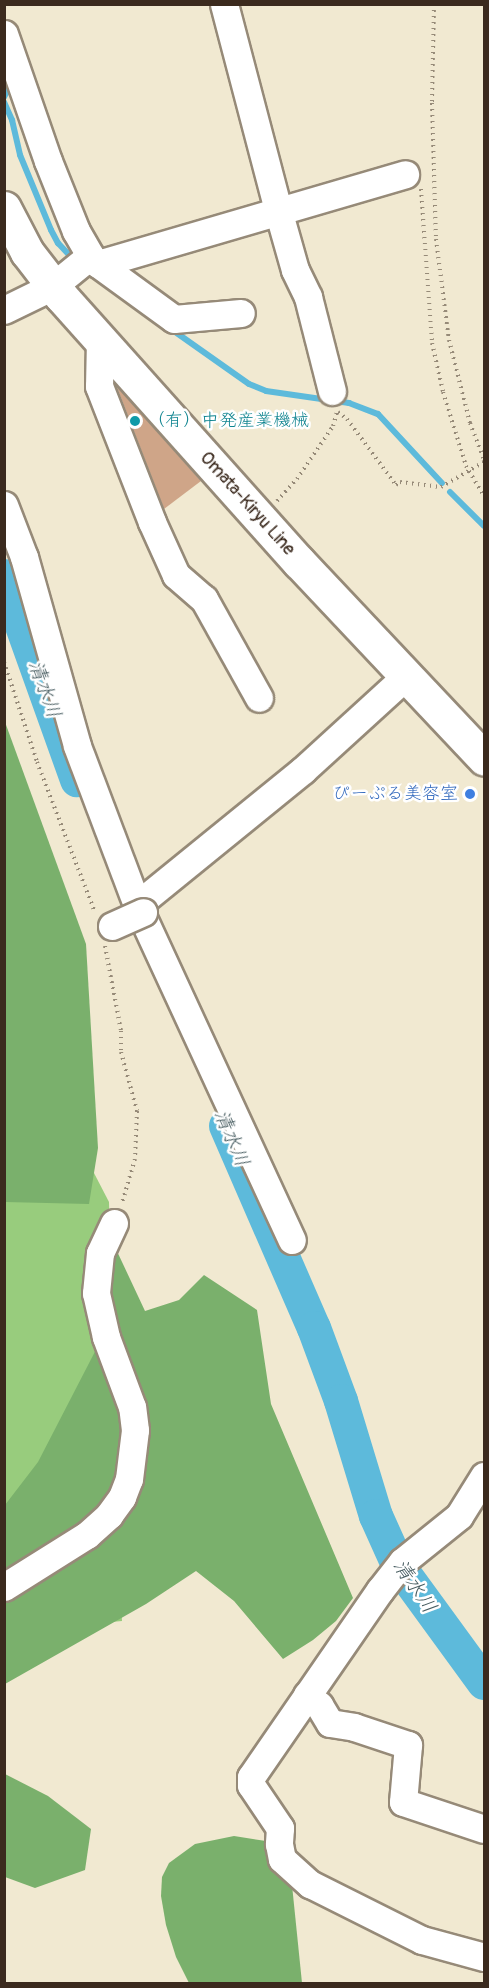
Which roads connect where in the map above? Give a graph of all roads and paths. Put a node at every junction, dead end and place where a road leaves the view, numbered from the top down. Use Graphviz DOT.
graph roads {
  1 [pos="224,4"];
  2 [pos="434,4"];
  3 [pos="4,34"];
  4 [pos="435,173"];
  5 [pos="418,176"];
  6 [pos="4,208"];
  7 [pos="278,210"];
  8 [pos="94,260"];
  9 [pos="53,286"];
  10 [pos="4,310"];
  11 [pos="241,314"];
  12 [pos="100,339"];
  13 [pos="335,401"];
  14 [pos="484,460"];
  15 [pos="469,473"];
  16 [pos="484,495"];
  17 [pos="4,505"];
  18 [pos="260,518"];
  19 [pos="4,662"];
  20 [pos="406,676"];
  21 [pos="260,698"];
  22 [pos="484,758"];
  23 [pos="140,909"];
  24 [pos="107,928"];
  25 [pos="114,1223"];
  26 [pos="292,1240"];
  27 [pos="484,1476"];
  28 [pos="4,1587"];
  29 [pos="307,1695"];
  30 [pos="484,1829"];
  31 [pos="484,1957"];
  1 -- 7 [label="street"];
  2 -- 4 [label="path"];
  3 -- 8 [label="street"];
  4 -- 5 [label="path"];
  4 -- 14 [label="path"];
  5 -- 7 [label="street"];
  5 -- 15 [label="path"];
  6 -- 9 [label="main road, Omata-Kiryu Line"];
  7 -- 8 [label="street"];
  7 -- 13 [label="street"];
  8 -- 9 [label="street"];
  8 -- 11 [label="street"];
  9 -- 10 [label="street"];
  9 -- 12 [label="main road, Omata-Kiryu Line"];
  12 -- 18 [label="main road, Omata-Kiryu Line"];
  12 -- 21 [label="street"];
  13 -- 15 [label="path"];
  13 -- 18 [label="path"];
  14 -- 15 [label="path"];
  15 -- 16 [label="path"];
  17 -- 23 [label="street"];
  18 -- 20 [label="main road, Omata-Kiryu Line"];
  19 -- 24 [label="path"];
  20 -- 22 [label="main road, Omata-Kiryu Line"];
  20 -- 23 [label="street"];
  23 -- 24 [label="street, bridge"];
  23 -- 26 [label="street"];
  24 -- 25 [label="path"];
  25 -- 28 [label="street"];
  27 -- 29 [label="street"];
  29 -- 30 [label="street"];
  29 -- 31 [label="street"];
}
